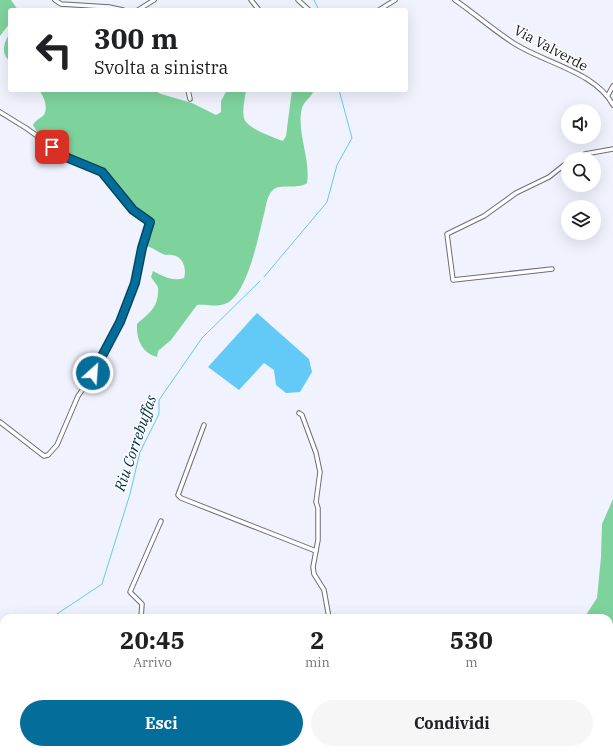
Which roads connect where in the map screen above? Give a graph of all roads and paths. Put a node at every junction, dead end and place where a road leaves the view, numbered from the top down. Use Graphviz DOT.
graph roads {
  1 [pos="55,0"];
  2 [pos="154,0"];
  3 [pos="251,0"];
  4 [pos="298,0"];
  5 [pos="395,0"];
  6 [pos="455,0"];
  7 [pos="114,8"];
  8 [pos="141,8"];
  9 [pos="257,8"];
  10 [pos="307,8"];
  11 [pos="382,8"];
  12 [pos="613,86"];
  13 [pos="188,92"];
  14 [pos="608,96"];
  15 [pos="190,99"];
  16 [pos="613,105"];
  17 [pos="0,112"];
  18 [pos="613,149"];
  19 [pos="596,152"];
  20 [pos="561,168"];
  21 [pos="552,269"];
  22 [pos="299,413"];
  23 [pos="0,422"];
  24 [pos="204,425"];
  25 [pos="161,521"];
  26 [pos="316,551"];
  27 [pos="141,614"];
  28 [pos="328,614"];
  1 -- 7 [label="street"];
  2 -- 8 [label="street"];
  3 -- 9 [label="street"];
  4 -- 10 [label="street"];
  5 -- 11 [label="street"];
  6 -- 14 [label="street, Via Valverde"];
  12 -- 14 [label="street"];
  13 -- 15 [label="street"];
  14 -- 16 [label="street, Via Valverde"];
  17 -- 23 [label="street"];
  18 -- 19 [label="street"];
  20 -- 21 [label="street"];
  22 -- 26 [label="street"];
  24 -- 26 [label="street"];
  25 -- 27 [label="street"];
  26 -- 28 [label="street"];
}
